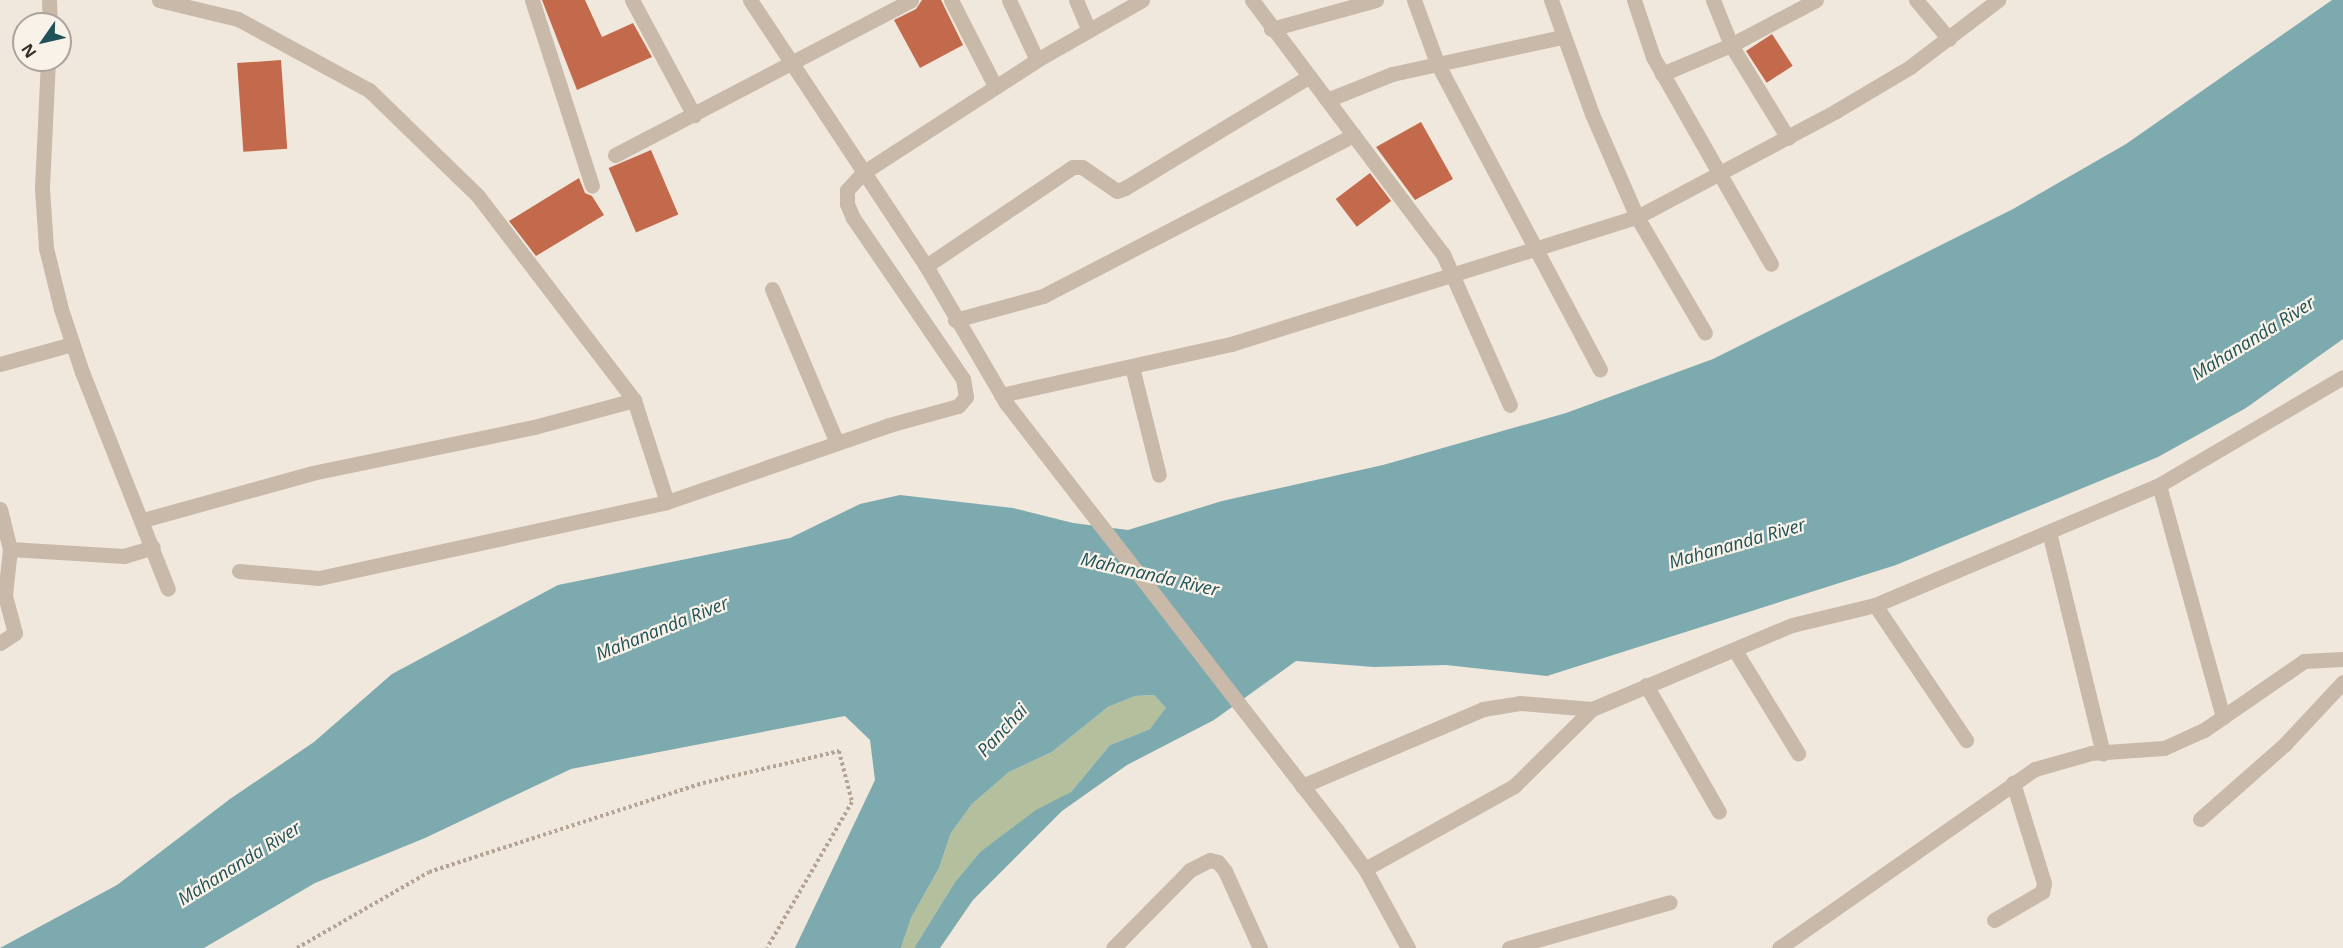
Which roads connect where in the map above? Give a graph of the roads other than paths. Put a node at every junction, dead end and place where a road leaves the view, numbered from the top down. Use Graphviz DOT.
graph roads {
  1 [pos="159,0"];
  2 [pos="532,0"];
  3 [pos="633,0"];
  4 [pos="750,0"];
  5 [pos="911,0"];
  6 [pos="951,0"];
  7 [pos="1009,0"];
  8 [pos="1076,0"];
  9 [pos="1142,0"];
  10 [pos="1252,0"];
  11 [pos="1376,0"];
  12 [pos="1414,0"];
  13 [pos="1551,0"];
  14 [pos="1634,0"];
  15 [pos="1713,0"];
  16 [pos="1816,0"];
  17 [pos="1916,0"];
  18 [pos="1998,0"];
  19 [pos="1088,28"];
  20 [pos="1271,29"];
  21 [pos="1561,37"];
  22 [pos="1949,39"];
  23 [pos="1731,45"];
  24 [pos="1037,60"];
  25 [pos="1437,63"];
  26 [pos="792,64"];
  27 [pos="47,72"];
  28 [pos="1662,74"];
  29 [pos="1308,77"];
  30 [pos="995,86"];
  31 [pos="1327,100"];
  32 [pos="694,115"];
  33 [pos="1354,135"];
  34 [pos="1788,138"];
  35 [pos="615,155"];
  36 [pos="864,172"];
  37 [pos="1719,176"];
  38 [pos="592,186"];
  39 [pos="1637,217"];
  40 [pos="1536,249"];
  41 [pos="1771,264"];
  42 [pos="926,266"];
  43 [pos="1454,275"];
  44 [pos="772,289"];
  45 [pos="955,320"];
  46 [pos="1705,333"];
  47 [pos="72,344"];
  48 [pos="0,364"];
  49 [pos="1132,367"];
  50 [pos="1600,369"];
  51 [pos="2343,377"];
  52 [pos="1001,395"];
  53 [pos="634,399"];
  54 [pos="1509,405"];
  55 [pos="837,443"];
  56 [pos="1159,475"];
  57 [pos="2159,485"];
  58 [pos="667,502"];
  59 [pos="0,509"];
  60 [pos="143,520"];
  61 [pos="2049,532"];
  62 [pos="153,547"];
  63 [pos="10,549"];
  64 [pos="239,571"];
  65 [pos="168,589"];
  66 [pos="3,596"];
  67 [pos="1875,605"];
  68 [pos="0,643"];
  69 [pos="1736,652"];
  70 [pos="2343,659"];
  71 [pos="2343,682"];
  72 [pos="1646,685"];
  73 [pos="1592,709"];
  74 [pos="2223,717"];
  75 [pos="1965,740"];
  76 [pos="1798,753"];
  77 [pos="2103,753"];
  78 [pos="2013,783"];
  79 [pos="1302,786"];
  80 [pos="1719,812"];
  81 [pos="2200,819"];
  82 [pos="1365,869"];
  83 [pos="1670,902"];
  84 [pos="1994,920"];
  85 [pos="1113,948"];
  86 [pos="1260,948"];
  87 [pos="1408,948"];
  88 [pos="1509,948"];
  89 [pos="1779,948"];
  1 -- 53 [label="street"];
  2 -- 38 [label="street"];
  3 -- 32 [label="street"];
  4 -- 26 [label="street"];
  5 -- 26 [label="street"];
  6 -- 30 [label="street"];
  7 -- 24 [label="street"];
  8 -- 19 [label="street"];
  9 -- 19 [label="street"];
  10 -- 20 [label="street"];
  11 -- 20 [label="street"];
  12 -- 25 [label="street"];
  13 -- 21 [label="street"];
  14 -- 28 [label="street"];
  15 -- 23 [label="street"];
  16 -- 23 [label="street"];
  17 -- 22 [label="street"];
  18 -- 22 [label="street"];
  19 -- 24 [label="street"];
  20 -- 29 [label="street"];
  21 -- 25 [label="street"];
  21 -- 39 [label="street"];
  22 -- 34 [label="street"];
  23 -- 28 [label="street"];
  23 -- 34 [label="street"];
  24 -- 30 [label="street"];
  25 -- 31 [label="street"];
  25 -- 40 [label="street"];
  26 -- 32 [label="street"];
  26 -- 36 [label="street"];
  27 -- 47 [label="street"];
  28 -- 37 [label="street"];
  29 -- 31 [label="street"];
  29 -- 42 [label="street"];
  30 -- 36 [label="street"];
  31 -- 33 [label="street"];
  32 -- 35 [label="street"];
  33 -- 43 [label="street"];
  33 -- 45 [label="street"];
  34 -- 37 [label="street"];
  36 -- 42 [label="street"];
  36 -- 55 [label="street"];
  37 -- 39 [label="street"];
  37 -- 41 [label="street"];
  39 -- 40 [label="street"];
  39 -- 46 [label="street"];
  40 -- 43 [label="street"];
  40 -- 50 [label="street"];
  42 -- 45 [label="street"];
  43 -- 49 [label="street"];
  43 -- 54 [label="street"];
  44 -- 55 [label="street"];
  45 -- 52 [label="street"];
  47 -- 48 [label="street"];
  47 -- 60 [label="street"];
  49 -- 52 [label="street"];
  49 -- 56 [label="street"];
  51 -- 57 [label="street"];
  52 -- 79 [label="street"];
  53 -- 58 [label="street"];
  53 -- 60 [label="street"];
  55 -- 58 [label="street"];
  57 -- 61 [label="street"];
  57 -- 74 [label="street"];
  58 -- 64 [label="street"];
  59 -- 63 [label="street"];
  60 -- 62 [label="street"];
  61 -- 67 [label="street"];
  61 -- 77 [label="street"];
  62 -- 63 [label="street"];
  62 -- 65 [label="street"];
  63 -- 66 [label="street"];
  66 -- 68 [label="street"];
  67 -- 69 [label="street"];
  67 -- 75 [label="street"];
  69 -- 72 [label="street"];
  69 -- 76 [label="street"];
  70 -- 74 [label="street"];
  71 -- 81 [label="street"];
  72 -- 73 [label="street"];
  72 -- 80 [label="street"];
  73 -- 79 [label="street"];
  73 -- 82 [label="street"];
  74 -- 77 [label="street"];
  77 -- 78 [label="street"];
  78 -- 84 [label="street"];
  78 -- 89 [label="street"];
  79 -- 82 [label="street"];
  82 -- 87 [label="street"];
  83 -- 88 [label="street"];
  85 -- 86 [label="street"];
}
